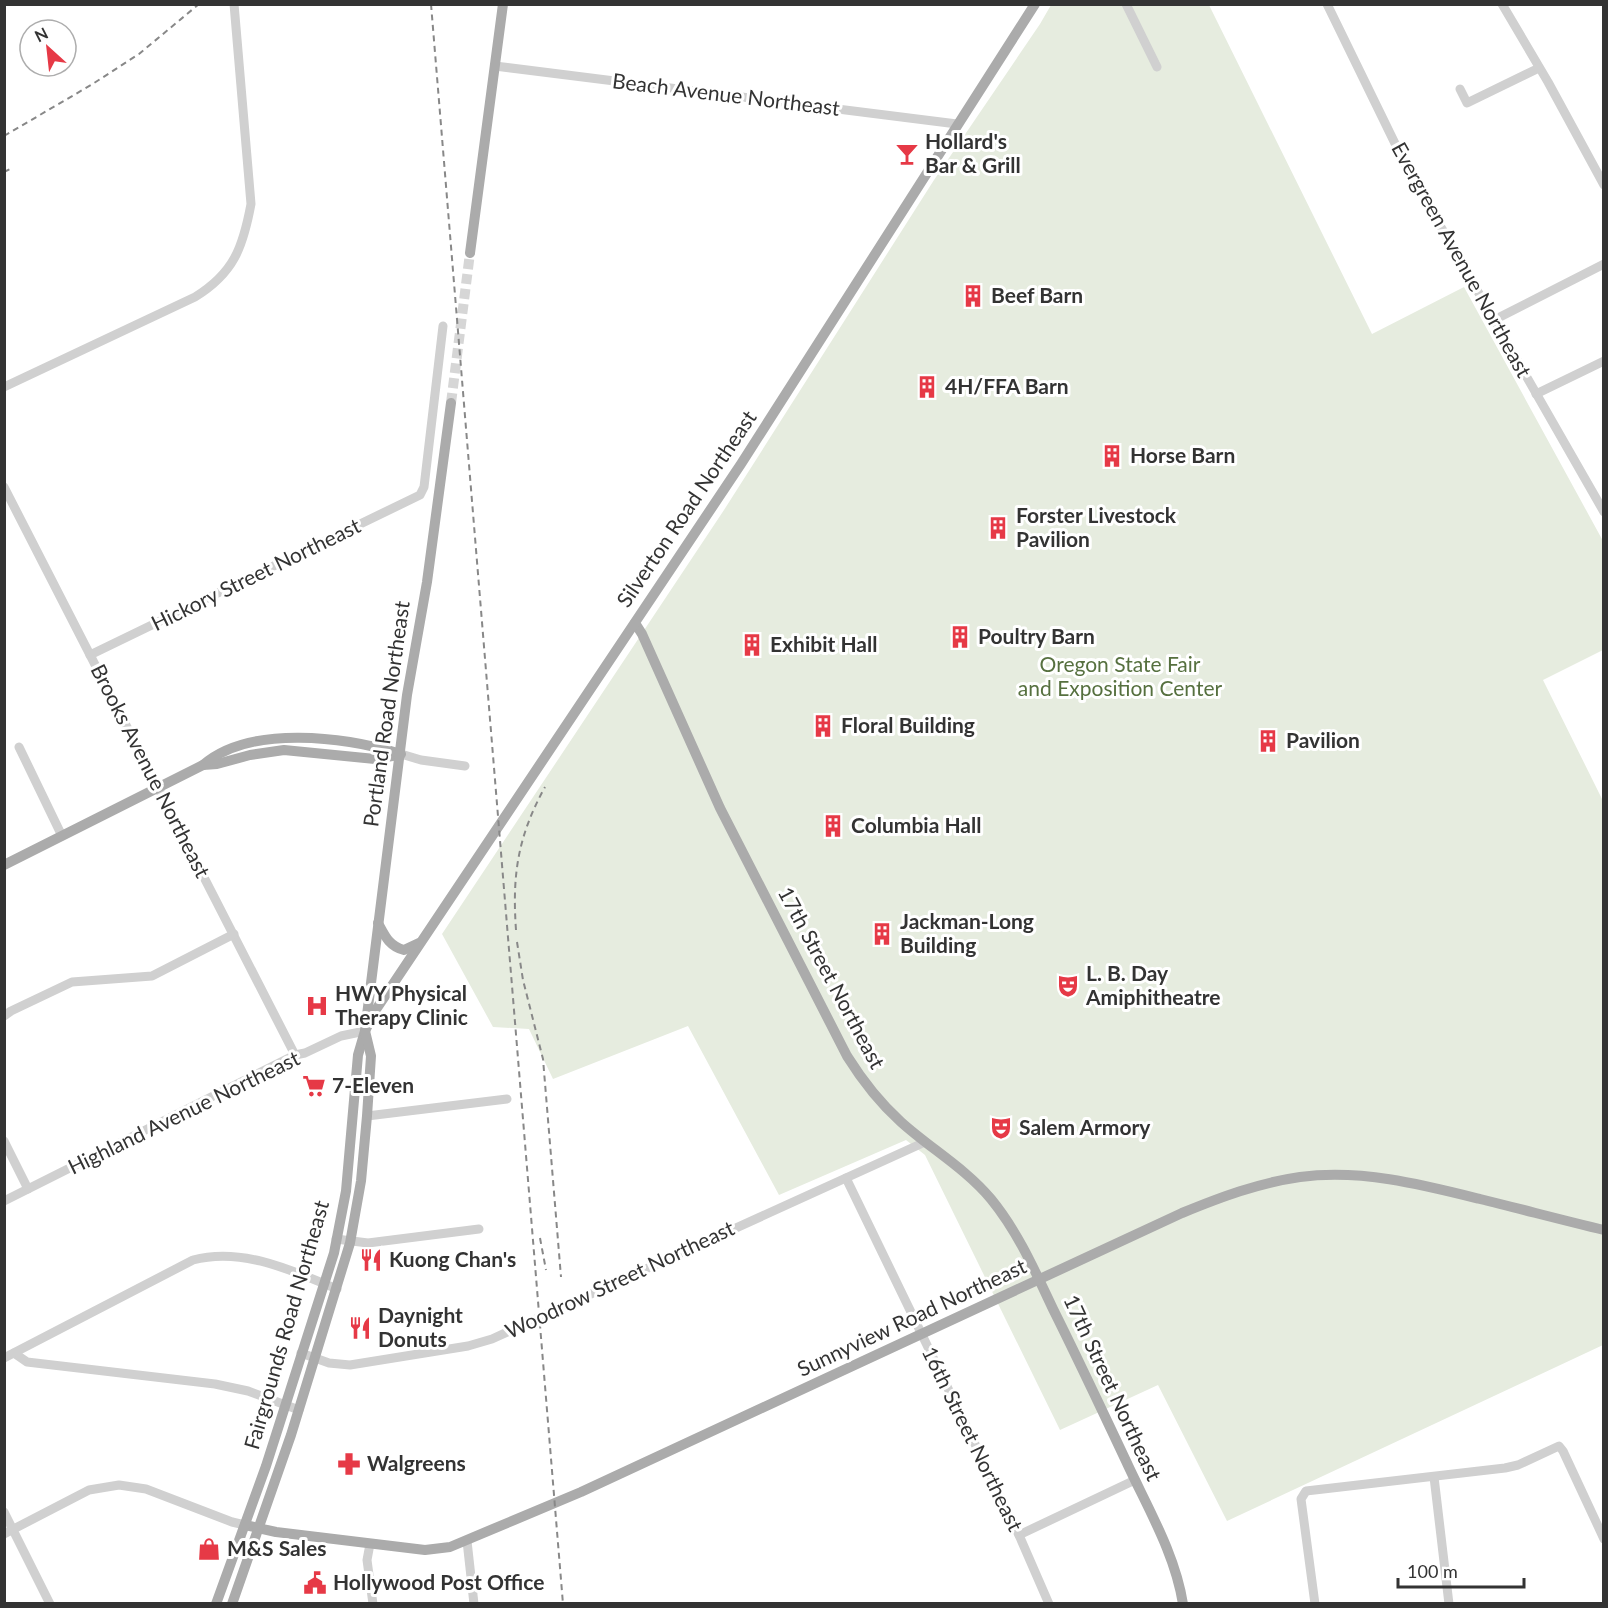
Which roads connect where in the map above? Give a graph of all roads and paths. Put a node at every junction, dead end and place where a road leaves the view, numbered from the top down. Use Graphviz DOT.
graph roads {
  1 [pos="234,4"];
  2 [pos="503,4"];
  3 [pos="1035,4"];
  4 [pos="1126,4"];
  5 [pos="1327,4"];
  6 [pos="1502,4"];
  7 [pos="495,66"];
  8 [pos="1157,67"];
  9 [pos="1539,68"];
  10 [pos="1460,89"];
  11 [pos="957,124"];
  12 [pos="1604,184"];
  13 [pos="470,253"];
  14 [pos="1604,264"];
  15 [pos="1494,320"];
  16 [pos="443,326"];
  17 [pos="1604,361"];
  18 [pos="4,387"];
  19 [pos="1536,394"];
  20 [pos="451,403"];
  21 [pos="4,487"];
  22 [pos="1603,508"];
  23 [pos="635,623"];
  24 [pos="90,655"];
  25 [pos="19,747"];
  26 [pos="401,754"];
  27 [pos="465,766"];
  28 [pos="159,788"];
  29 [pos="62,836"];
  30 [pos="4,865"];
  31 [pos="378,922"];
  32 [pos="234,934"];
  33 [pos="421,942"];
  34 [pos="4,1016"];
  35 [pos="365,1031"];
  36 [pos="296,1056"];
  37 [pos="507,1099"];
  38 [pos="367,1116"];
  39 [pos="4,1141"];
  40 [pos="925,1142"];
  41 [pos="846,1178"];
  42 [pos="28,1189"];
  43 [pos="4,1201"];
  44 [pos="479,1229"];
  45 [pos="1604,1230"];
  46 [pos="336,1239"];
  47 [pos="350,1243"];
  48 [pos="1039,1280"];
  49 [pos="324,1284"];
  50 [pos="336,1289"];
  51 [pos="921,1335"];
  52 [pos="14,1353"];
  53 [pos="301,1353"];
  54 [pos="4,1358"];
  55 [pos="314,1358"];
  56 [pos="286,1406"];
  57 [pos="299,1410"];
  58 [pos="1434,1477"];
  59 [pos="1135,1480"];
  60 [pos="4,1512"];
  61 [pos="245,1525"];
  62 [pos="259,1528"];
  63 [pos="9,1532"];
  64 [pos="1019,1535"];
  65 [pos="1604,1539"];
  66 [pos="466,1541"];
  67 [pos="370,1544"];
  68 [pos="50,1604"];
  69 [pos="216,1604"];
  70 [pos="232,1604"];
  71 [pos="373,1604"];
  72 [pos="474,1604"];
  73 [pos="1049,1604"];
  74 [pos="1183,1604"];
  75 [pos="1315,1604"];
  76 [pos="1449,1604"];
  1 -- 18 [label="street"];
  2 -- 7 [label="main road"];
  3 -- 11 [label="main road, Silverton Road Northeast"];
  4 -- 8 [label="street"];
  5 -- 15 [label="street, Evergreen Avenue Northeast"];
  6 -- 9 [label="street"];
  7 -- 11 [label="street, Beach Avenue Northeast"];
  7 -- 13 [label="main road"];
  9 -- 10 [label="street"];
  9 -- 12 [label="street"];
  11 -- 23 [label="main road, Silverton Road Northeast"];
  14 -- 15 [label="street"];
  15 -- 19 [label="street, Evergreen Avenue Northeast"];
  16 -- 24 [label="street, Hickory Street Northeast"];
  17 -- 19 [label="street"];
  19 -- 22 [label="street, Evergreen Avenue Northeast"];
  20 -- 26 [label="main road, Portland Road Northeast"];
  21 -- 24 [label="street, Brooks Avenue Northeast"];
  23 -- 33 [label="main road, Silverton Road Northeast"];
  23 -- 40 [label="main road, 17th Street Northeast"];
  24 -- 28 [label="street, Brooks Avenue Northeast"];
  25 -- 29 [label="street"];
  26 -- 27 [label="street"];
  26 -- 28 [label="main road"];
  26 -- 31 [label="main road, Portland Road Northeast"];
  28 -- 29 [label="main road"];
  28 -- 32 [label="street, Brooks Avenue Northeast"];
  29 -- 30 [label="main road"];
  31 -- 33 [label="main road"];
  31 -- 35 [label="main road, Portland Road Northeast"];
  32 -- 34 [label="street"];
  32 -- 36 [label="street, Brooks Avenue Northeast"];
  33 -- 35 [label="main road, Silverton Road Northeast"];
  35 -- 36 [label="street, Highland Avenue Northeast"];
  35 -- 38 [label="main road, Fairgrounds Road Northeast"];
  35 -- 46 [label="main road, Fairgrounds Road Northeast"];
  36 -- 42 [label="street, Highland Avenue Northeast"];
  37 -- 38 [label="street"];
  38 -- 47 [label="main road, Fairgrounds Road Northeast"];
  39 -- 42 [label="street"];
  40 -- 41 [label="street, Woodrow Street Northeast"];
  40 -- 48 [label="main road, 17th Street Northeast"];
  41 -- 51 [label="street, 16th Street Northeast"];
  41 -- 55 [label="street, Woodrow Street Northeast"];
  42 -- 43 [label="street, Highland Avenue Northeast"];
  44 -- 47 [label="street"];
  45 -- 48 [label="main road, Sunnyview Road Northeast"];
  46 -- 47 [label="street"];
  46 -- 49 [label="main road, Fairgrounds Road Northeast"];
  47 -- 50 [label="main road, Fairgrounds Road Northeast"];
  48 -- 51 [label="main road, Sunnyview Road Northeast"];
  48 -- 59 [label="main road, 17th Street Northeast"];
  49 -- 50 [label="street"];
  49 -- 52 [label="street"];
  49 -- 53 [label="main road, Fairgrounds Road Northeast"];
  50 -- 55 [label="main road, Fairgrounds Road Northeast"];
  51 -- 64 [label="street, 16th Street Northeast"];
  51 -- 66 [label="main road, Sunnyview Road Northeast"];
  52 -- 54 [label="street"];
  52 -- 56 [label="street"];
  53 -- 55 [label="street, Woodrow Street Northeast"];
  53 -- 56 [label="main road, Fairgrounds Road Northeast"];
  55 -- 57 [label="main road, Fairgrounds Road Northeast"];
  56 -- 57 [label="street"];
  56 -- 61 [label="main road, Fairgrounds Road Northeast"];
  57 -- 62 [label="main road, Fairgrounds Road Northeast"];
  58 -- 65 [label="street"];
  58 -- 75 [label="street"];
  58 -- 76 [label="street"];
  59 -- 64 [label="street"];
  59 -- 74 [label="main road, 17th Street Northeast"];
  60 -- 63 [label="street"];
  61 -- 62 [label="main road, Sunnyview Road Northeast"];
  61 -- 63 [label="street"];
  61 -- 69 [label="main road, Fairgrounds Road Northeast"];
  62 -- 67 [label="main road, Sunnyview Road Northeast"];
  62 -- 70 [label="main road, Fairgrounds Road Northeast"];
  63 -- 68 [label="street"];
  64 -- 73 [label="street, 16th Street Northeast"];
  66 -- 67 [label="main road, Sunnyview Road Northeast"];
  66 -- 72 [label="street"];
  67 -- 71 [label="street"];
}
